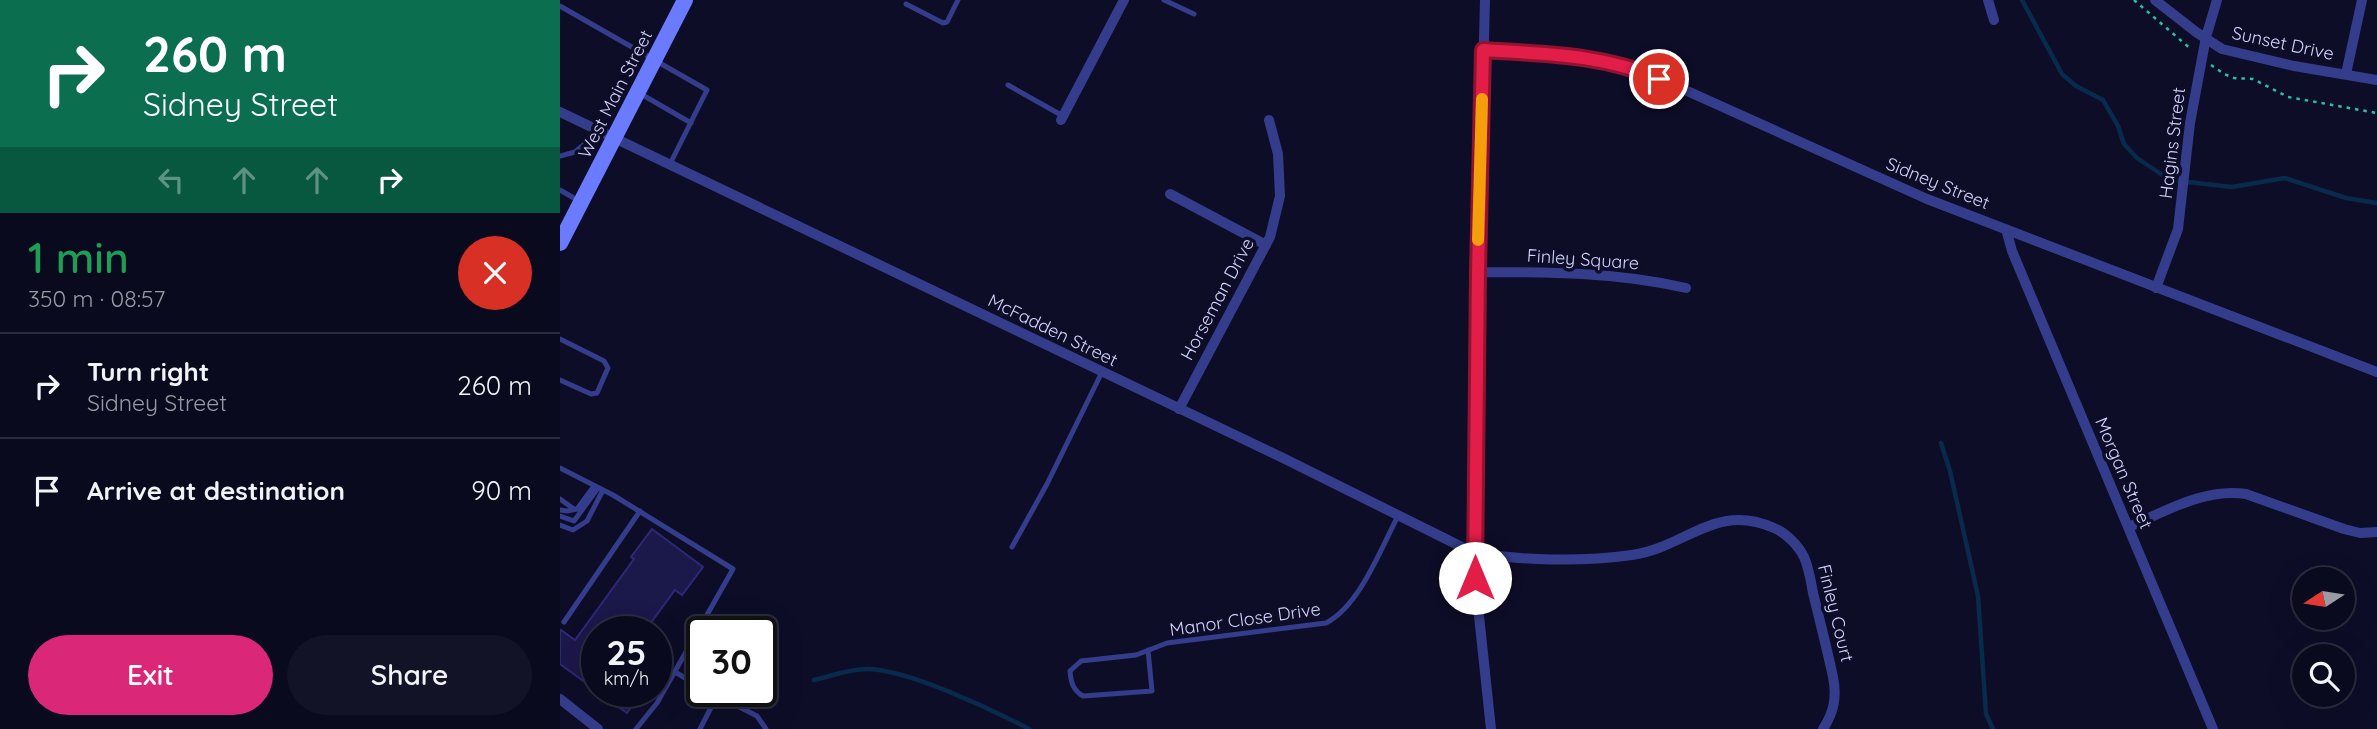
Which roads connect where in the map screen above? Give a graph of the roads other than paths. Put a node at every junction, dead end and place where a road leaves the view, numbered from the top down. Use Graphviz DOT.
graph roads {
  1 [pos="685,0"];
  2 [pos="958,0"];
  3 [pos="1164,0"];
  4 [pos="1485,0"];
  5 [pos="1988,0"];
  6 [pos="2155,0"];
  7 [pos="2217,0"];
  8 [pos="2362,0"];
  9 [pos="1121,1"];
  10 [pos="906,4"];
  11 [pos="560,6"];
  12 [pos="1194,15"];
  13 [pos="1994,20"];
  14 [pos="2206,37"];
  15 [pos="1483,50"];
  16 [pos="655,59"];
  17 [pos="2346,74"];
  18 [pos="2377,80"];
  19 [pos="1008,85"];
  20 [pos="638,92"];
  21 [pos="560,112"];
  22 [pos="1062,118"];
  23 [pos="1269,120"];
  24 [pos="691,122"];
  25 [pos="599,132"];
  26 [pos="614,139"];
  27 [pos="560,156"];
  28 [pos="669,166"];
  29 [pos="560,190"];
  30 [pos="1170,194"];
  31 [pos="581,202"];
  32 [pos="2006,229"];
  33 [pos="560,243"];
  34 [pos="1266,245"];
  35 [pos="1478,272"];
  36 [pos="2156,288"];
  37 [pos="1686,289"];
  38 [pos="560,339"];
  39 [pos="1102,372"];
  40 [pos="2377,372"];
  41 [pos="560,380"];
  42 [pos="1179,409"];
  43 [pos="560,468"];
  44 [pos="598,488"];
  45 [pos="560,499"];
  46 [pos="574,509"];
  47 [pos="560,510"];
  48 [pos="640,511"];
  49 [pos="560,516"];
  50 [pos="1398,516"];
  51 [pos="560,525"];
  52 [pos="2129,527"];
  53 [pos="2377,532"];
  54 [pos="1012,547"];
  55 [pos="1475,553"];
  56 [pos="564,622"];
  57 [pos="1148,650"];
  58 [pos="674,672"];
  59 [pos="686,679"];
  60 [pos="560,699"];
  61 [pos="711,707"];
  62 [pos="739,707"];
  63 [pos="598,729"];
  64 [pos="636,729"];
  65 [pos="700,729"];
  66 [pos="766,729"];
  67 [pos="1491,729"];
  68 [pos="1822,729"];
  69 [pos="2213,729"];
  1 -- 16 [label="main road, West Main Street"];
  2 -- 10 [label="lane"];
  3 -- 12 [label="lane"];
  4 -- 15 [label="street"];
  5 -- 13 [label="street"];
  6 -- 14 [label="street, Sunset Drive"];
  7 -- 14 [label="street, Hagins Street"];
  8 -- 17 [label="street"];
  9 -- 22 [label="street"];
  11 -- 16 [label="lane"];
  14 -- 17 [label="street, Sunset Drive"];
  14 -- 36 [label="street, Hagins Street"];
  15 -- 32 [label="street, Sidney Street"];
  15 -- 35 [label="street"];
  16 -- 20 [label="main road, West Main Street"];
  16 -- 24 [label="lane"];
  17 -- 18 [label="street, Sunset Drive"];
  19 -- 22 [label="lane"];
  20 -- 24 [label="lane"];
  20 -- 26 [label="main road, West Main Street"];
  21 -- 25 [label="street, McFadden Street"];
  23 -- 34 [label="street, Horseman Drive"];
  24 -- 28 [label="lane"];
  25 -- 26 [label="street, McFadden Street"];
  25 -- 27 [label="lane"];
  26 -- 28 [label="street, McFadden Street"];
  26 -- 31 [label="main road, West Main Street"];
  28 -- 39 [label="street, McFadden Street"];
  29 -- 31 [label="lane"];
  30 -- 34 [label="street"];
  31 -- 33 [label="main road, West Main Street"];
  32 -- 36 [label="street, Sidney Street"];
  32 -- 52 [label="street, Morgan Street"];
  34 -- 42 [label="street, Horseman Drive"];
  35 -- 37 [label="street, Finley Square"];
  35 -- 55 [label="street"];
  36 -- 40 [label="street, Sidney Street"];
  38 -- 41 [label="lane"];
  39 -- 42 [label="street, McFadden Street"];
  39 -- 54 [label="lane"];
  42 -- 50 [label="street, McFadden Street"];
  43 -- 44 [label="lane"];
  44 -- 46 [label="lane"];
  44 -- 48 [label="lane"];
  44 -- 49 [label="lane"];
  44 -- 51 [label="lane"];
  45 -- 46 [label="lane"];
  46 -- 47 [label="lane"];
  48 -- 56 [label="lane"];
  48 -- 58 [label="lane"];
  50 -- 55 [label="street, McFadden Street"];
  50 -- 57 [label="lane, Manor Close Drive"];
  52 -- 53 [label="street"];
  52 -- 69 [label="street, Morgan Street"];
  55 -- 67 [label="street"];
  55 -- 68 [label="street, Finley Court"];
  57 -- 57 [label="lane, Manor Close Drive"];
  58 -- 59 [label="lane"];
  58 -- 64 [label="lane"];
  60 -- 63 [label="street"];
  61 -- 65 [label="lane"];
  62 -- 66 [label="lane"];
}
